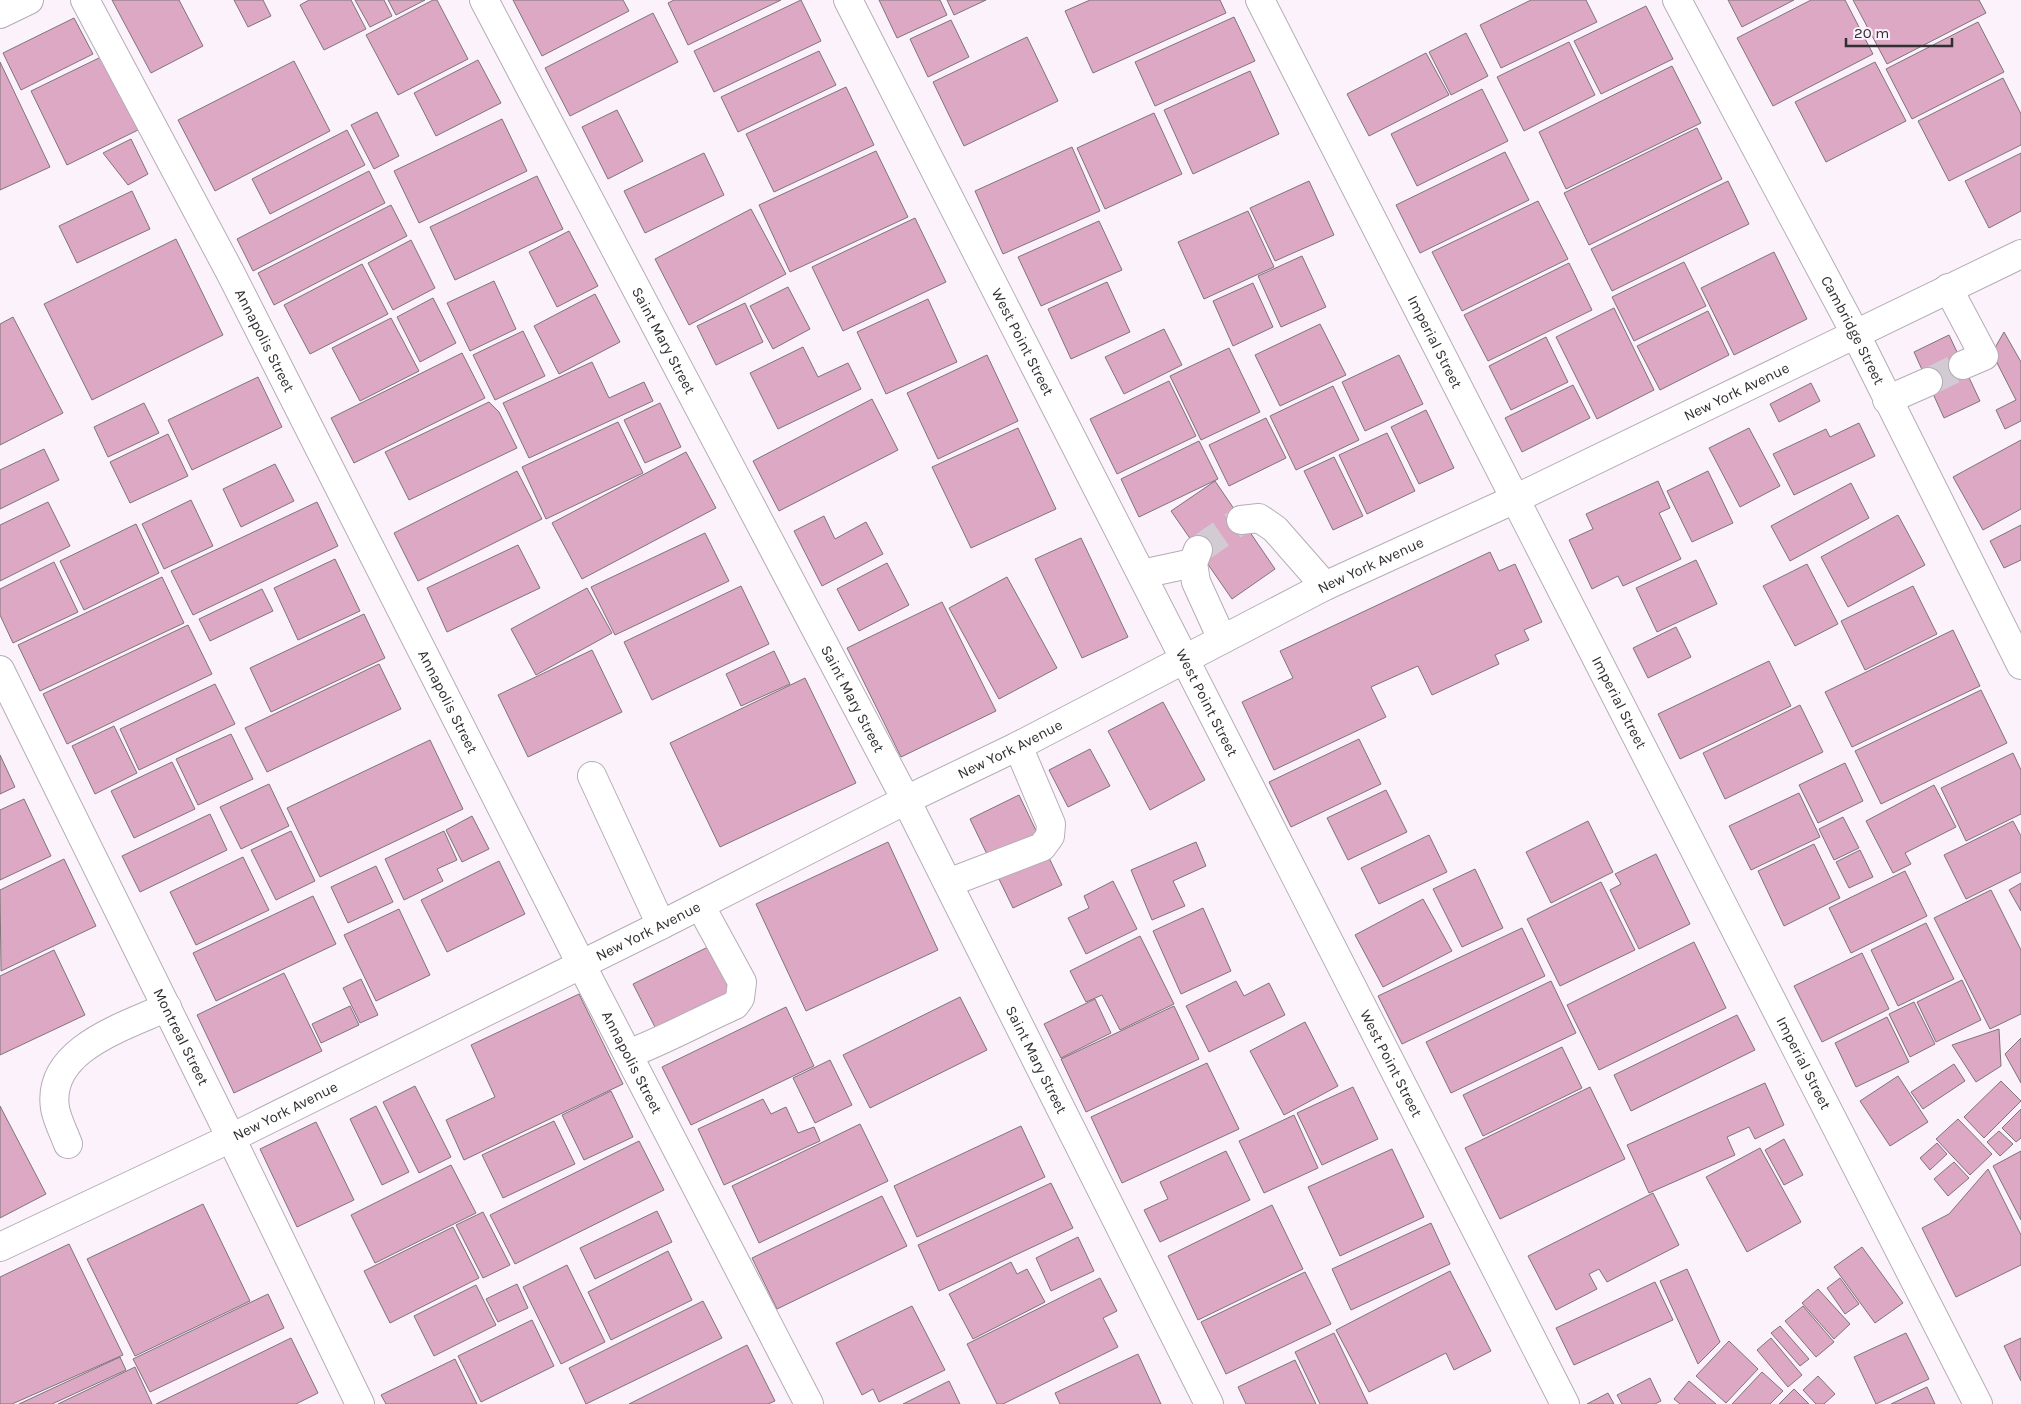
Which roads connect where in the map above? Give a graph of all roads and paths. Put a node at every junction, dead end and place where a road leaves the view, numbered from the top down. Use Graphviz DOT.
graph roads {
  1 [pos="29,0"];
  2 [pos="85,0"];
  3 [pos="484,0"];
  4 [pos="848,0"];
  5 [pos="1677,0"];
  6 [pos="1273,12"];
  7 [pos="0,14"];
  8 [pos="2021,254"];
  9 [pos="1948,288"];
  10 [pos="1855,333"];
  11 [pos="1963,365"];
  12 [pos="1928,382"];
  13 [pos="1887,400"];
  14 [pos="1515,499"];
  15 [pos="1242,520"];
  16 [pos="1142,574"];
  17 [pos="1325,586"];
  18 [pos="1222,639"];
  19 [pos="1184,658"];
  20 [pos="2021,665"];
  21 [pos="0,670"];
  22 [pos="1018,746"];
  23 [pos="592,776"];
  24 [pos="906,800"];
  25 [pos="948,882"];
  26 [pos="700,905"];
  27 [pos="661,925"];
  28 [pos="581,964"];
  29 [pos="167,1007"];
  30 [pos="628,1054"];
  31 [pos="231,1138"];
  32 [pos="68,1144"];
  33 [pos="0,1247"];
  34 [pos="360,1404"];
  35 [pos="809,1404"];
  36 [pos="1209,1404"];
  37 [pos="1565,1404"];
  38 [pos="1978,1404"];
  1 -- 7 [label="street"];
  2 -- 28 [label="street, Annapolis Street"];
  3 -- 24 [label="street, Saint Mary Street"];
  4 -- 16 [label="street, West Point Street"];
  5 -- 10 [label="street, Cambridge Street"];
  6 -- 14 [label="street, Imperial Street"];
  8 -- 9 [label="street, New York Avenue"];
  9 -- 10 [label="street, New York Avenue"];
  9 -- 11 [label="street"];
  10 -- 13 [label="street, Cambridge Street"];
  10 -- 14 [label="street, New York Avenue"];
  12 -- 13 [label="street"];
  13 -- 20 [label="street, Cambridge Street"];
  14 -- 17 [label="street, New York Avenue"];
  14 -- 38 [label="street, Imperial Street"];
  15 -- 17 [label="street"];
  16 -- 18 [label="street"];
  16 -- 19 [label="street, West Point Street"];
  17 -- 18 [label="street, New York Avenue"];
  18 -- 19 [label="street, New York Avenue"];
  19 -- 22 [label="street, New York Avenue"];
  19 -- 37 [label="street, West Point Street"];
  21 -- 29 [label="street, Montreal Street"];
  22 -- 24 [label="street, New York Avenue"];
  22 -- 25 [label="street"];
  23 -- 27 [label="street"];
  24 -- 25 [label="street, Saint Mary Street"];
  24 -- 26 [label="street, New York Avenue"];
  25 -- 36 [label="street, Saint Mary Street"];
  26 -- 27 [label="street, New York Avenue"];
  26 -- 30 [label="street"];
  27 -- 28 [label="street, New York Avenue"];
  28 -- 30 [label="street, Annapolis Street"];
  28 -- 31 [label="street, New York Avenue"];
  29 -- 31 [label="street, Montreal Street"];
  29 -- 32 [label="street"];
  30 -- 35 [label="street, Annapolis Street"];
  31 -- 33 [label="street, New York Avenue"];
  31 -- 34 [label="street, Montreal Street"];
}
